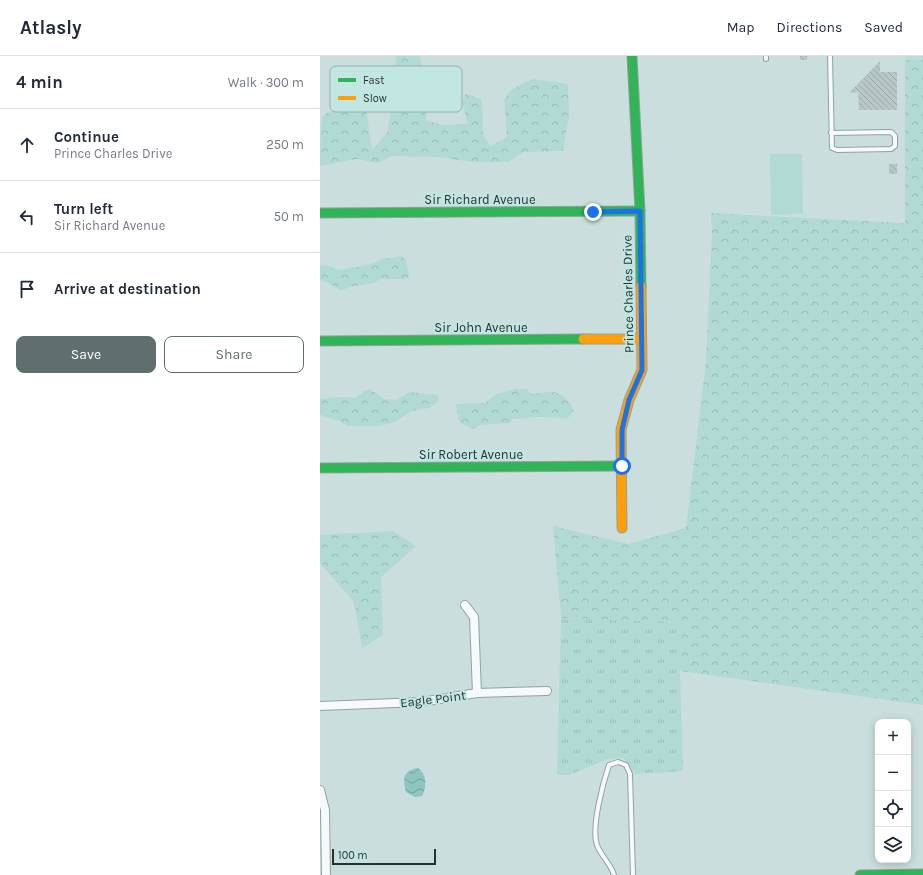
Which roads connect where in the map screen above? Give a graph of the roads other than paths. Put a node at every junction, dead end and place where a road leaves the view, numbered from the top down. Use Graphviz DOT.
graph roads {
  1 [pos="632,56"];
  2 [pos="830,56"];
  3 [pos="831,133"];
  4 [pos="640,211"];
  5 [pos="320,213"];
  6 [pos="641,339"];
  7 [pos="320,341"];
  8 [pos="622,466"];
  9 [pos="320,468"];
  10 [pos="622,528"];
  11 [pos="465,605"];
  12 [pos="546,691"];
  13 [pos="477,694"];
  14 [pos="320,706"];
  15 [pos="320,790"];
  16 [pos="923,874"];
  17 [pos="326,875"];
  18 [pos="614,875"];
  19 [pos="633,875"];
  20 [pos="860,875"];
  21 [pos="913,875"];
  1 -- 4 [label="street, Prince Charles Drive"];
  2 -- 3 [label="lane"];
  3 -- 3 [label="lane"];
  4 -- 5 [label="street, Sir Richard Avenue"];
  4 -- 6 [label="street, Prince Charles Drive"];
  6 -- 7 [label="street, Sir John Avenue"];
  6 -- 8 [label="street, Prince Charles Drive"];
  8 -- 9 [label="street, Sir Robert Avenue"];
  8 -- 10 [label="street, Prince Charles Drive"];
  11 -- 13 [label="street"];
  12 -- 13 [label="street, Eagle Point"];
  13 -- 14 [label="street, Eagle Point"];
  15 -- 17 [label="street"];
  16 -- 21 [label="street"];
  18 -- 19 [label="lane"];
  20 -- 21 [label="street"];
}
